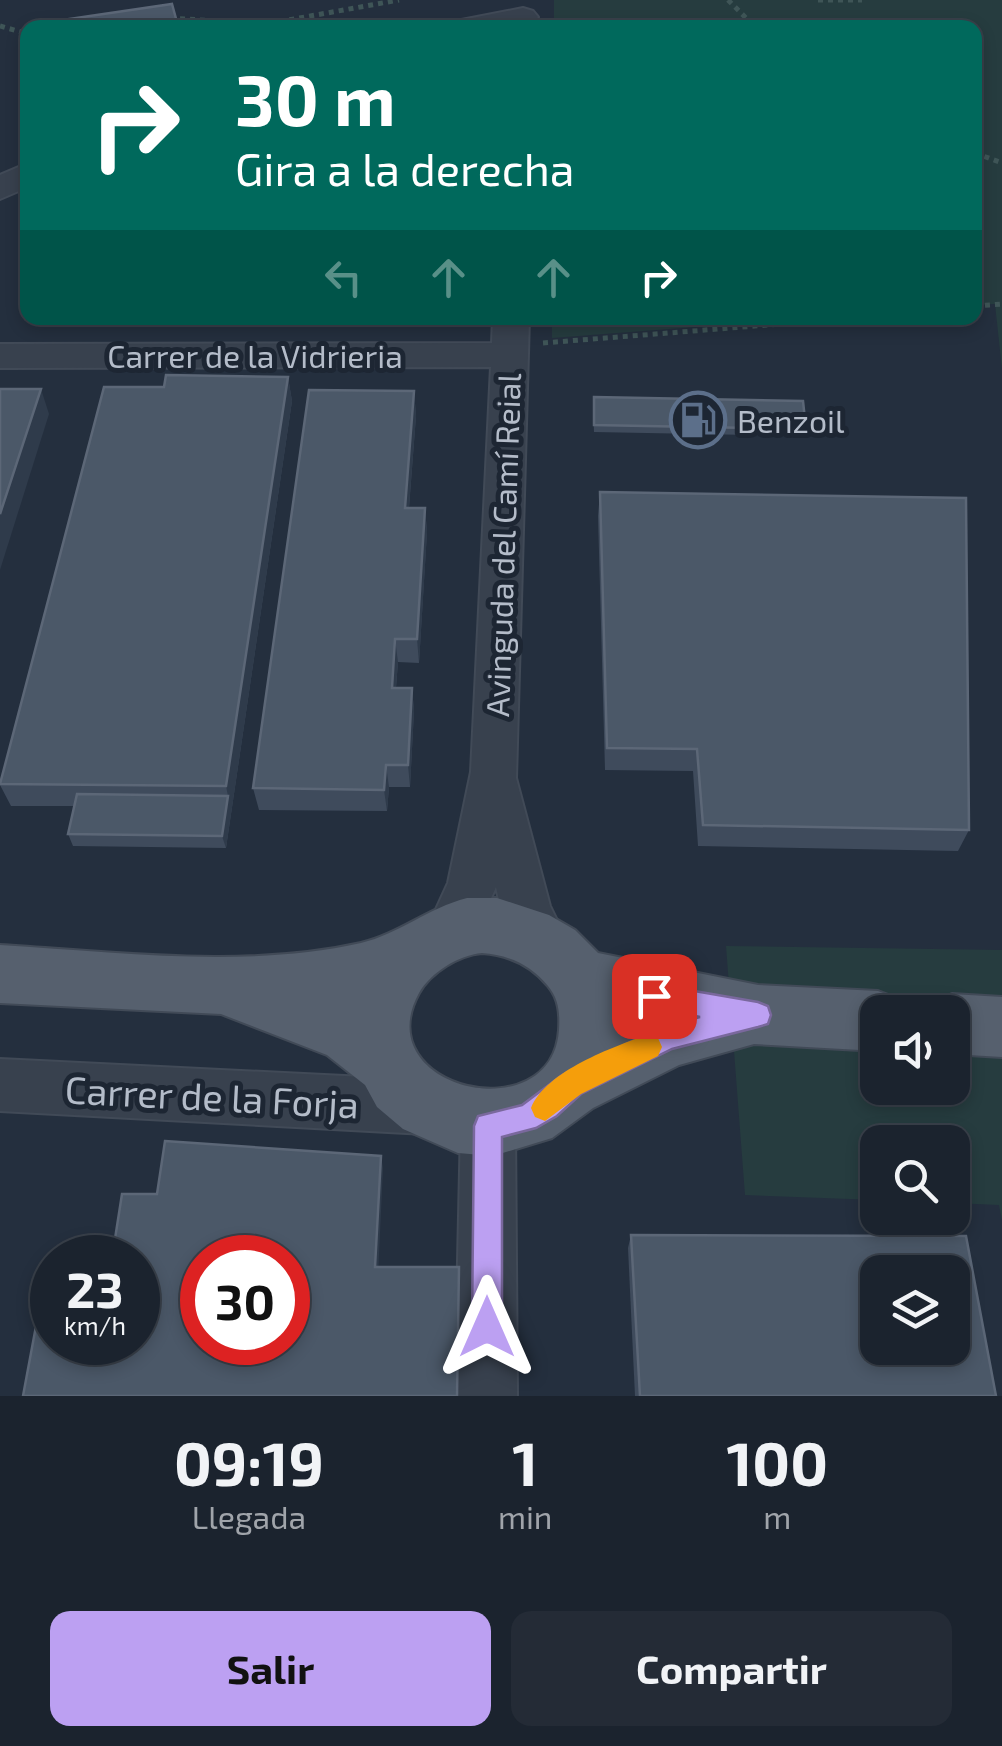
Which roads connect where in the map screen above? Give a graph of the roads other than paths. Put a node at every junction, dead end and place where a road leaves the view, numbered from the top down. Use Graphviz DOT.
graph roads {
  1 [pos="510,339"];
  2 [pos="0,356"];
  3 [pos="494,772"];
  4 [pos="432,942"];
  5 [pos="561,960"];
  6 [pos="0,974"];
  7 [pos="218,985"];
  8 [pos="758,1015"];
  9 [pos="860,1019"];
  10 [pos="970,1025"];
  11 [pos="1002,1026"];
  12 [pos="572,1084"];
  13 [pos="0,1085"];
  14 [pos="407,1085"];
  15 [pos="488,1126"];
  16 [pos="486,1396"];
  1 -- 2 [label="street, Carrer de la Vidrieria"];
  1 -- 3 [label="street, Avinguda del Camí Reial"];
  3 -- 4 [label="street, Avinguda del Camí Reial"];
  3 -- 5 [label="street, Avinguda del Camí Reial"];
  4 -- 5 [label="main road"];
  4 -- 7 [label="main road"];
  4 -- 14 [label="main road"];
  5 -- 8 [label="main road"];
  5 -- 12 [label="main road"];
  6 -- 7 [label="main road"];
  7 -- 14 [label="main road"];
  8 -- 9 [label="main road"];
  8 -- 12 [label="main road"];
  10 -- 11 [label="main road"];
  12 -- 15 [label="main road"];
  13 -- 14 [label="street, Carrer de la Forja"];
  14 -- 15 [label="main road"];
  15 -- 16 [label="street"];
}
